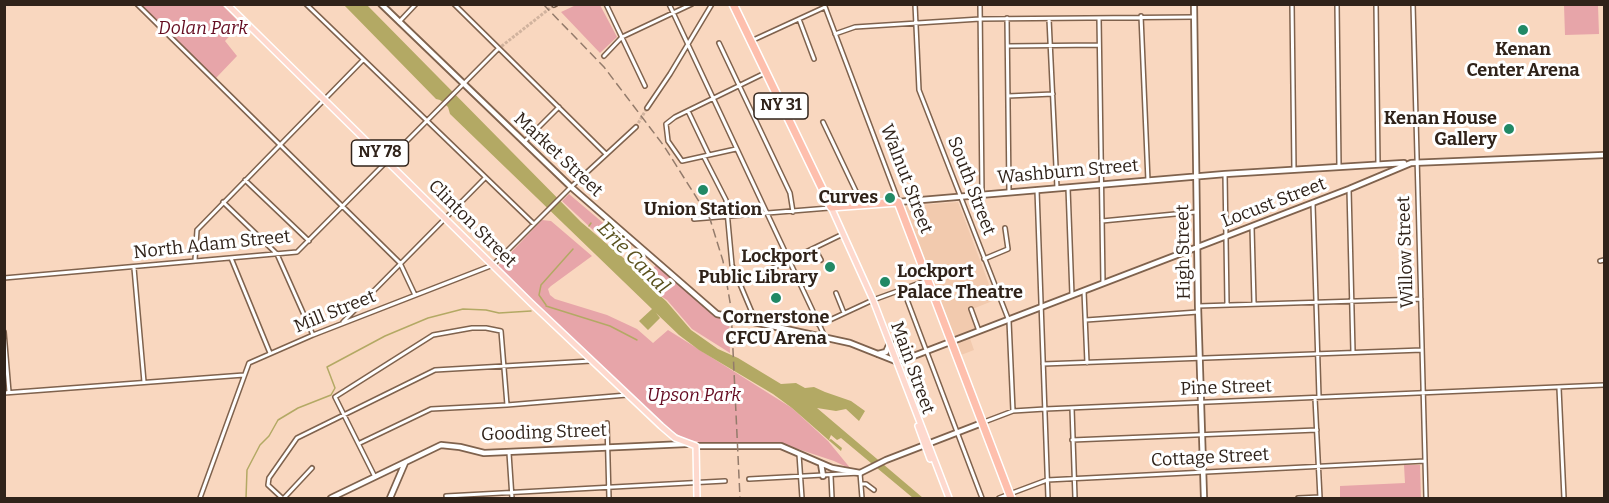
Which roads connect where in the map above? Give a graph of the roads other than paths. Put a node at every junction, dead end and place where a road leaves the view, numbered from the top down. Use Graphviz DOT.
graph roads {
  1 [pos="137,4"];
  2 [pos="227,4"];
  3 [pos="306,4"];
  4 [pos="381,4"];
  5 [pos="416,4"];
  6 [pos="453,4"];
  7 [pos="606,4"];
  8 [pos="669,4"];
  9 [pos="692,4"];
  10 [pos="712,4"];
  11 [pos="733,4"];
  12 [pos="915,4"];
  13 [pos="980,4"];
  14 [pos="1194,4"];
  15 [pos="1292,4"];
  16 [pos="1337,4"];
  17 [pos="1376,4"];
  18 [pos="1413,4"];
  19 [pos="825,6"];
  20 [pos="673,13"];
  21 [pos="1141,16"];
  22 [pos="1099,17"];
  23 [pos="1194,17"];
  24 [pos="1007,18"];
  25 [pos="1049,18"];
  26 [pos="799,19"];
  27 [pos="980,19"];
  28 [pos="399,22"];
  29 [pos="916,23"];
  30 [pos="835,34"];
  31 [pos="622,37"];
  32 [pos="752,41"];
  33 [pos="718,43"];
  34 [pos="688,45"];
  35 [pos="1050,45"];
  36 [pos="1099,45"];
  37 [pos="1007,46"];
  38 [pos="498,49"];
  39 [pos="604,56"];
  40 [pos="814,59"];
  41 [pos="363,60"];
  42 [pos="765,73"];
  43 [pos="462,84"];
  44 [pos="645,86"];
  45 [pos="739,86"];
  46 [pos="1053,94"];
  47 [pos="1008,96"];
  48 [pos="713,99"];
  49 [pos="324,100"];
  50 [pos="559,107"];
  51 [pos="647,108"];
  52 [pos="687,111"];
  53 [pos="426,121"];
  54 [pos="823,122"];
  55 [pos="636,127"];
  56 [pos="280,143"];
  57 [pos="524,143"];
  58 [pos="736,148"];
  59 [pos="606,154"];
  60 [pos="1605,155"];
  61 [pos="706,156"];
  62 [pos="388,161"];
  63 [pos="1414,163"];
  64 [pos="1378,165"];
  65 [pos="1339,167"];
  66 [pos="1294,170"];
  67 [pos="1225,174"];
  68 [pos="1196,176"];
  69 [pos="485,178"];
  70 [pos="245,180"];
  71 [pos="1148,181"];
  72 [pos="1101,185"];
  73 [pos="570,187"];
  74 [pos="1068,187"];
  75 [pos="1057,188"];
  76 [pos="1349,189"];
  77 [pos="1037,190"];
  78 [pos="1009,192"];
  79 [pos="982,194"];
  80 [pos="961,197"];
  81 [pos="223,202"];
  82 [pos="898,202"];
  83 [pos="1312,203"];
  84 [pos="863,205"];
  85 [pos="343,206"];
  86 [pos="831,207"];
  87 [pos="793,212"];
  88 [pos="1197,212"];
  89 [pos="767,214"];
  90 [pos="445,218"];
  91 [pos="728,218"];
  92 [pos="694,219"];
  93 [pos="1102,221"];
  94 [pos="534,224"];
  95 [pos="1252,226"];
  96 [pos="1005,228"];
  97 [pos="842,235"];
  98 [pos="1226,236"];
  99 [pos="309,241"];
  100 [pos="1197,247"];
  101 [pos="815,249"];
  102 [pos="277,254"];
  103 [pos="231,258"];
  104 [pos="984,259"];
  105 [pos="195,260"];
  106 [pos="821,260"];
  107 [pos="789,261"];
  108 [pos="400,263"];
  109 [pos="493,265"];
  110 [pos="134,267"];
  111 [pos="4,278"];
  112 [pos="928,280"];
  113 [pos="1103,283"];
  114 [pos="740,284"];
  115 [pos="903,289"];
  116 [pos="1084,291"];
  117 [pos="836,293"];
  118 [pos="416,295"];
  119 [pos="1072,297"];
  120 [pos="1421,298"];
  121 [pos="872,300"];
  122 [pos="1352,301"];
  123 [pos="1315,302"];
  124 [pos="1254,303"];
  125 [pos="1227,305"];
  126 [pos="1041,308"];
  127 [pos="971,309"];
  128 [pos="1199,309"];
  129 [pos="844,313"];
  130 [pos="1086,320"];
  131 [pos="1008,321"];
  132 [pos="756,322"];
  133 [pos="341,324"];
  134 [pos="819,325"];
  135 [pos="4,332"];
  136 [pos="980,332"];
  137 [pos="313,334"];
  138 [pos="825,337"];
  139 [pos="952,343"];
  140 [pos="889,345"];
  141 [pos="1422,350"];
  142 [pos="927,352"];
  143 [pos="1353,352"];
  144 [pos="270,353"];
  145 [pos="878,354"];
  146 [pos="1317,354"];
  147 [pos="1200,359"];
  148 [pos="592,361"];
  149 [pos="896,362"];
  150 [pos="1088,363"];
  151 [pos="1043,364"];
  152 [pos="504,366"];
  153 [pos="244,375"];
  154 [pos="144,382"];
  155 [pos="1605,386"];
  156 [pos="1559,388"];
  157 [pos="7,392"];
  158 [pos="1423,393"];
  159 [pos="629,395"];
  160 [pos="1317,397"];
  161 [pos="1202,402"];
  162 [pos="507,405"];
  163 [pos="1072,408"];
  164 [pos="1045,409"];
  165 [pos="1013,411"];
  166 [pos="345,414"];
  167 [pos="607,423"];
  168 [pos="982,423"];
  169 [pos="1317,430"];
  170 [pos="957,433"];
  171 [pos="1202,435"];
  172 [pos="673,436"];
  173 [pos="1072,440"];
  174 [pos="360,442"];
  175 [pos="663,443"];
  176 [pos="689,444"];
  177 [pos="927,445"];
  178 [pos="696,446"];
  179 [pos="608,447"];
  180 [pos="509,453"];
  181 [pos="799,453"];
  182 [pos="1425,461"];
  183 [pos="405,463"];
  184 [pos="821,464"];
  185 [pos="1318,466"];
  186 [pos="312,468"];
  187 [pos="1203,472"];
  188 [pos="860,473"];
  189 [pos="823,476"];
  190 [pos="831,476"];
  191 [pos="375,477"];
  192 [pos="801,477"];
  193 [pos="749,479"];
  194 [pos="1074,479"];
  195 [pos="1047,480"];
  196 [pos="724,481"];
  197 [pos="696,483"];
  198 [pos="861,484"];
  199 [pos="608,487"];
  200 [pos="874,490"];
  201 [pos="511,492"];
  202 [pos="446,496"];
  203 [pos="1010,497"];
  204 [pos="200,498"];
  205 [pos="283,498"];
  206 [pos="331,498"];
  207 [pos="390,498"];
  208 [pos="512,498"];
  209 [pos="609,498"];
  210 [pos="697,498"];
  211 [pos="802,498"];
  212 [pos="832,498"];
  213 [pos="862,498"];
  214 [pos="947,498"];
  215 [pos="982,498"];
  216 [pos="999,498"];
  217 [pos="1048,498"];
  218 [pos="1075,498"];
  219 [pos="1204,498"];
  220 [pos="1298,498"];
  221 [pos="1320,498"];
  222 [pos="1426,498"];
  223 [pos="1564,498"];
  1 -- 56 [label="street"];
  2 -- 49 [label="main road, Clinton Street / NY 78"];
  3 -- 41 [label="street"];
  4 -- 28 [label="street, Market Street"];
  5 -- 28 [label="street"];
  6 -- 38 [label="street"];
  7 -- 31 [label="street"];
  8 -- 20 [label="street"];
  9 -- 20 [label="street"];
  10 -- 34 [label="street"];
  11 -- 32 [label="highway, NY 31"];
  12 -- 29 [label="street, South Street"];
  13 -- 27 [label="street"];
  14 -- 23 [label="street, High Street"];
  15 -- 66 [label="street"];
  16 -- 65 [label="street"];
  17 -- 64 [label="street"];
  18 -- 63 [label="street, Willow Street"];
  19 -- 26 [label="street"];
  19 -- 30 [label="street, Walnut Street"];
  20 -- 31 [label="street"];
  20 -- 34 [label="street"];
  21 -- 22 [label="street"];
  21 -- 23 [label="street"];
  21 -- 71 [label="street"];
  22 -- 25 [label="street"];
  22 -- 36 [label="street"];
  23 -- 68 [label="street, High Street"];
  24 -- 25 [label="street"];
  24 -- 27 [label="street"];
  24 -- 37 [label="street"];
  25 -- 35 [label="street"];
  26 -- 32 [label="street"];
  26 -- 40 [label="street"];
  27 -- 29 [label="street"];
  27 -- 79 [label="street"];
  28 -- 43 [label="street, Market Street"];
  29 -- 30 [label="street"];
  29 -- 80 [label="street, South Street"];
  30 -- 82 [label="street, Walnut Street"];
  31 -- 39 [label="street"];
  31 -- 44 [label="street"];
  32 -- 42 [label="highway, NY 31"];
  33 -- 45 [label="street"];
  34 -- 48 [label="street"];
  34 -- 51 [label="street"];
  35 -- 36 [label="street"];
  35 -- 37 [label="street"];
  35 -- 46 [label="street"];
  36 -- 72 [label="street"];
  37 -- 47 [label="street"];
  38 -- 43 [label="street, North Adam Street"];
  38 -- 50 [label="street"];
  41 -- 49 [label="street"];
  41 -- 53 [label="street"];
  42 -- 45 [label="street"];
  42 -- 86 [label="highway, NY 31"];
  43 -- 53 [label="street, North Adam Street"];
  43 -- 57 [label="street, Market Street"];
  45 -- 48 [label="street"];
  45 -- 87 [label="street"];
  46 -- 47 [label="street"];
  46 -- 75 [label="street"];
  47 -- 78 [label="street"];
  48 -- 52 [label="street"];
  48 -- 58 [label="street"];
  49 -- 56 [label="street"];
  49 -- 62 [label="main road, Clinton Street / NY 78"];
  50 -- 57 [label="street"];
  50 -- 59 [label="street"];
  52 -- 61 [label="street"];
  52 -- 61 [label="street"];
  53 -- 62 [label="street, North Adam Street"];
  53 -- 69 [label="street"];
  54 -- 84 [label="street"];
  55 -- 59 [label="street, Mill Street"];
  56 -- 70 [label="street"];
  56 -- 85 [label="street"];
  57 -- 73 [label="street, Market Street"];
  58 -- 61 [label="street"];
  58 -- 89 [label="street"];
  59 -- 73 [label="street, Mill Street"];
  60 -- 63 [label="street, Locust Street"];
  61 -- 91 [label="street"];
  62 -- 85 [label="street, North Adam Street"];
  62 -- 90 [label="main road, Clinton Street / NY 78"];
  63 -- 64 [label="street, Washburn Street"];
  63 -- 76 [label="street, Locust Street"];
  63 -- 120 [label="street, Willow Street"];
  64 -- 65 [label="street, Washburn Street"];
  65 -- 66 [label="street, Washburn Street"];
  66 -- 67 [label="street, Washburn Street"];
  67 -- 68 [label="street, Washburn Street"];
  67 -- 98 [label="street"];
  68 -- 71 [label="street, Washburn Street"];
  68 -- 88 [label="street, High Street"];
  69 -- 90 [label="street"];
  69 -- 94 [label="street"];
  70 -- 81 [label="street"];
  70 -- 99 [label="street"];
  71 -- 72 [label="street, Washburn Street"];
  72 -- 74 [label="street, Washburn Street"];
  72 -- 93 [label="street"];
  73 -- 94 [label="street, Mill Street"];
  73 -- 132 [label="street, Market Street"];
  74 -- 75 [label="street, Washburn Street"];
  74 -- 119 [label="street"];
  75 -- 77 [label="street, Washburn Street"];
  76 -- 83 [label="street, Locust Street"];
  76 -- 122 [label="street"];
  77 -- 78 [label="street, Washburn Street"];
  77 -- 126 [label="street"];
  78 -- 79 [label="street, Washburn Street"];
  79 -- 80 [label="street, Washburn Street"];
  80 -- 82 [label="street, Washburn Street"];
  80 -- 104 [label="street, South Street"];
  81 -- 102 [label="street"];
  81 -- 105 [label="street"];
  82 -- 84 [label="highway, Washburn Street"];
  82 -- 112 [label="highway, Walnut Street"];
  83 -- 95 [label="street, Locust Street"];
  83 -- 123 [label="street"];
  84 -- 86 [label="highway, Washburn Street"];
  85 -- 99 [label="street, North Adam Street"];
  85 -- 108 [label="street"];
  86 -- 87 [label="street, Washburn Street"];
  86 -- 97 [label="main road, Main Street"];
  87 -- 89 [label="street, Washburn Street"];
  88 -- 93 [label="street"];
  88 -- 100 [label="street, High Street"];
  89 -- 91 [label="street, Washburn Street"];
  89 -- 107 [label="street"];
  90 -- 108 [label="street"];
  90 -- 109 [label="main road, Clinton Street / NY 78"];
  91 -- 92 [label="street, Washburn Street"];
  91 -- 114 [label="street"];
  93 -- 113 [label="street"];
  94 -- 109 [label="street, Mill Street"];
  95 -- 98 [label="street, Locust Street"];
  95 -- 124 [label="street"];
  96 -- 104 [label="street"];
  97 -- 101 [label="street"];
  97 -- 121 [label="main road, Main Street"];
  98 -- 100 [label="street, Locust Street"];
  98 -- 125 [label="street"];
  99 -- 102 [label="street, North Adam Street"];
  100 -- 113 [label="street, Locust Street"];
  100 -- 128 [label="street, High Street"];
  101 -- 106 [label="street"];
  101 -- 107 [label="street"];
  102 -- 103 [label="street, North Adam Street"];
  102 -- 137 [label="street"];
  103 -- 105 [label="street, North Adam Street"];
  103 -- 144 [label="street"];
  104 -- 131 [label="street, South Street"];
  105 -- 110 [label="street, North Adam Street"];
  107 -- 114 [label="street"];
  107 -- 134 [label="street"];
  108 -- 118 [label="street"];
  108 -- 133 [label="street"];
  109 -- 118 [label="street, Mill Street"];
  109 -- 148 [label="main road, Clinton Street / NY 78"];
  110 -- 111 [label="street, North Adam Street"];
  110 -- 154 [label="street"];
  112 -- 115 [label="street"];
  112 -- 139 [label="highway, Walnut Street"];
  113 -- 116 [label="street, Locust Street"];
  114 -- 132 [label="street"];
  115 -- 121 [label="street"];
  115 -- 142 [label="street"];
  116 -- 119 [label="street, Locust Street"];
  116 -- 130 [label="street"];
  117 -- 129 [label="street"];
  118 -- 133 [label="street, Mill Street"];
  119 -- 126 [label="street, Locust Street"];
  120 -- 122 [label="street"];
  120 -- 141 [label="street, Willow Street"];
  121 -- 129 [label="street"];
  121 -- 140 [label="main road, Main Street"];
  122 -- 123 [label="street"];
  122 -- 143 [label="street"];
  123 -- 124 [label="street"];
  123 -- 146 [label="street"];
  124 -- 125 [label="street"];
  125 -- 128 [label="street"];
  126 -- 131 [label="street, Locust Street"];
  126 -- 151 [label="street"];
  127 -- 136 [label="street"];
  128 -- 130 [label="street"];
  128 -- 147 [label="street, High Street"];
  129 -- 134 [label="street"];
  130 -- 150 [label="street"];
  131 -- 136 [label="street, Locust Street"];
  131 -- 165 [label="street, South Street"];
  132 -- 138 [label="street, Market Street"];
  133 -- 137 [label="street, Mill Street"];
  134 -- 138 [label="street"];
  135 -- 157 [label="street"];
  136 -- 139 [label="street, Locust Street"];
  137 -- 144 [label="street, Mill Street"];
  138 -- 145 [label="street, Market Street"];
  139 -- 142 [label="street, Locust Street"];
  139 -- 168 [label="highway, Walnut Street"];
  140 -- 145 [label="street"];
  140 -- 149 [label="main road, Main Street"];
  141 -- 143 [label="street"];
  141 -- 158 [label="street, Willow Street"];
  142 -- 149 [label="street, Locust Street"];
  142 -- 170 [label="street"];
  143 -- 146 [label="street"];
  144 -- 153 [label="street, Mill Street"];
  145 -- 149 [label="street, Market Street"];
  146 -- 147 [label="street"];
  146 -- 160 [label="street"];
  147 -- 150 [label="street"];
  147 -- 161 [label="street, High Street"];
  148 -- 152 [label="street"];
  148 -- 159 [label="main road, Clinton Street / NY 78"];
  149 -- 177 [label="main road, Main Street"];
  150 -- 151 [label="street"];
  151 -- 164 [label="street"];
  152 -- 162 [label="street"];
  152 -- 166 [label="street"];
  152 -- 166 [label="street"];
  153 -- 154 [label="street"];
  153 -- 204 [label="street, Mill Street"];
  154 -- 157 [label="street"];
  155 -- 156 [label="street, Pine Street"];
  156 -- 158 [label="street, Pine Street"];
  156 -- 223 [label="street"];
  158 -- 160 [label="street, Pine Street"];
  158 -- 182 [label="street, Willow Street"];
  159 -- 162 [label="street"];
  159 -- 172 [label="main road, Clinton Street / NY 78"];
  160 -- 161 [label="street, Pine Street"];
  160 -- 169 [label="street"];
  161 -- 163 [label="street, Pine Street"];
  161 -- 171 [label="street, High Street"];
  162 -- 174 [label="street"];
  163 -- 164 [label="street, Pine Street"];
  163 -- 173 [label="street"];
  164 -- 165 [label="street, Pine Street"];
  164 -- 195 [label="street"];
  165 -- 168 [label="street, Pine Street"];
  166 -- 174 [label="street"];
  166 -- 205 [label="street"];
  167 -- 179 [label="street"];
  168 -- 170 [label="street, Pine Street"];
  168 -- 203 [label="highway, Walnut Street"];
  169 -- 171 [label="street"];
  169 -- 185 [label="street"];
  170 -- 177 [label="street, Pine Street"];
  170 -- 215 [label="street"];
  171 -- 173 [label="street"];
  171 -- 187 [label="street, High Street"];
  172 -- 175 [label="street"];
  172 -- 176 [label="main road, Gooding Street / NY 78"];
  173 -- 194 [label="street"];
  174 -- 191 [label="street"];
  175 -- 176 [label="street, Gooding Street"];
  175 -- 179 [label="street, Gooding Street"];
  176 -- 178 [label="main road, Gooding Street / NY 78"];
  177 -- 188 [label="street, Pine Street"];
  177 -- 214 [label="main road, Main Street"];
  178 -- 181 [label="street, Gooding Street"];
  178 -- 197 [label="main road"];
  179 -- 180 [label="street, Gooding Street"];
  179 -- 199 [label="street"];
  180 -- 183 [label="street, Gooding Street"];
  180 -- 201 [label="street"];
  181 -- 184 [label="street, Gooding Street"];
  181 -- 192 [label="street"];
  182 -- 185 [label="street, Cottage Street"];
  182 -- 222 [label="street, Willow Street"];
  183 -- 191 [label="street, Gooding Street"];
  183 -- 207 [label="street"];
  184 -- 188 [label="street, Gooding Street"];
  184 -- 189 [label="street"];
  185 -- 187 [label="street, Cottage Street"];
  185 -- 221 [label="street"];
  186 -- 205 [label="street"];
  187 -- 194 [label="street, Cottage Street"];
  187 -- 219 [label="street, High Street"];
  188 -- 190 [label="street"];
  188 -- 198 [label="street"];
  189 -- 190 [label="street"];
  189 -- 192 [label="street"];
  190 -- 212 [label="street"];
  191 -- 206 [label="street, Gooding Street"];
  192 -- 193 [label="street"];
  192 -- 211 [label="street"];
  194 -- 195 [label="street, Cottage Street"];
  194 -- 218 [label="street"];
  195 -- 203 [label="street, Cottage Street"];
  195 -- 217 [label="street"];
  196 -- 197 [label="street"];
  197 -- 199 [label="street"];
  197 -- 210 [label="main road"];
  198 -- 200 [label="street"];
  198 -- 213 [label="street"];
  199 -- 201 [label="street"];
  199 -- 209 [label="street"];
  201 -- 202 [label="street"];
  201 -- 208 [label="street"];
  203 -- 216 [label="street, Cottage Street"];
  220 -- 221 [label="street"];
}
